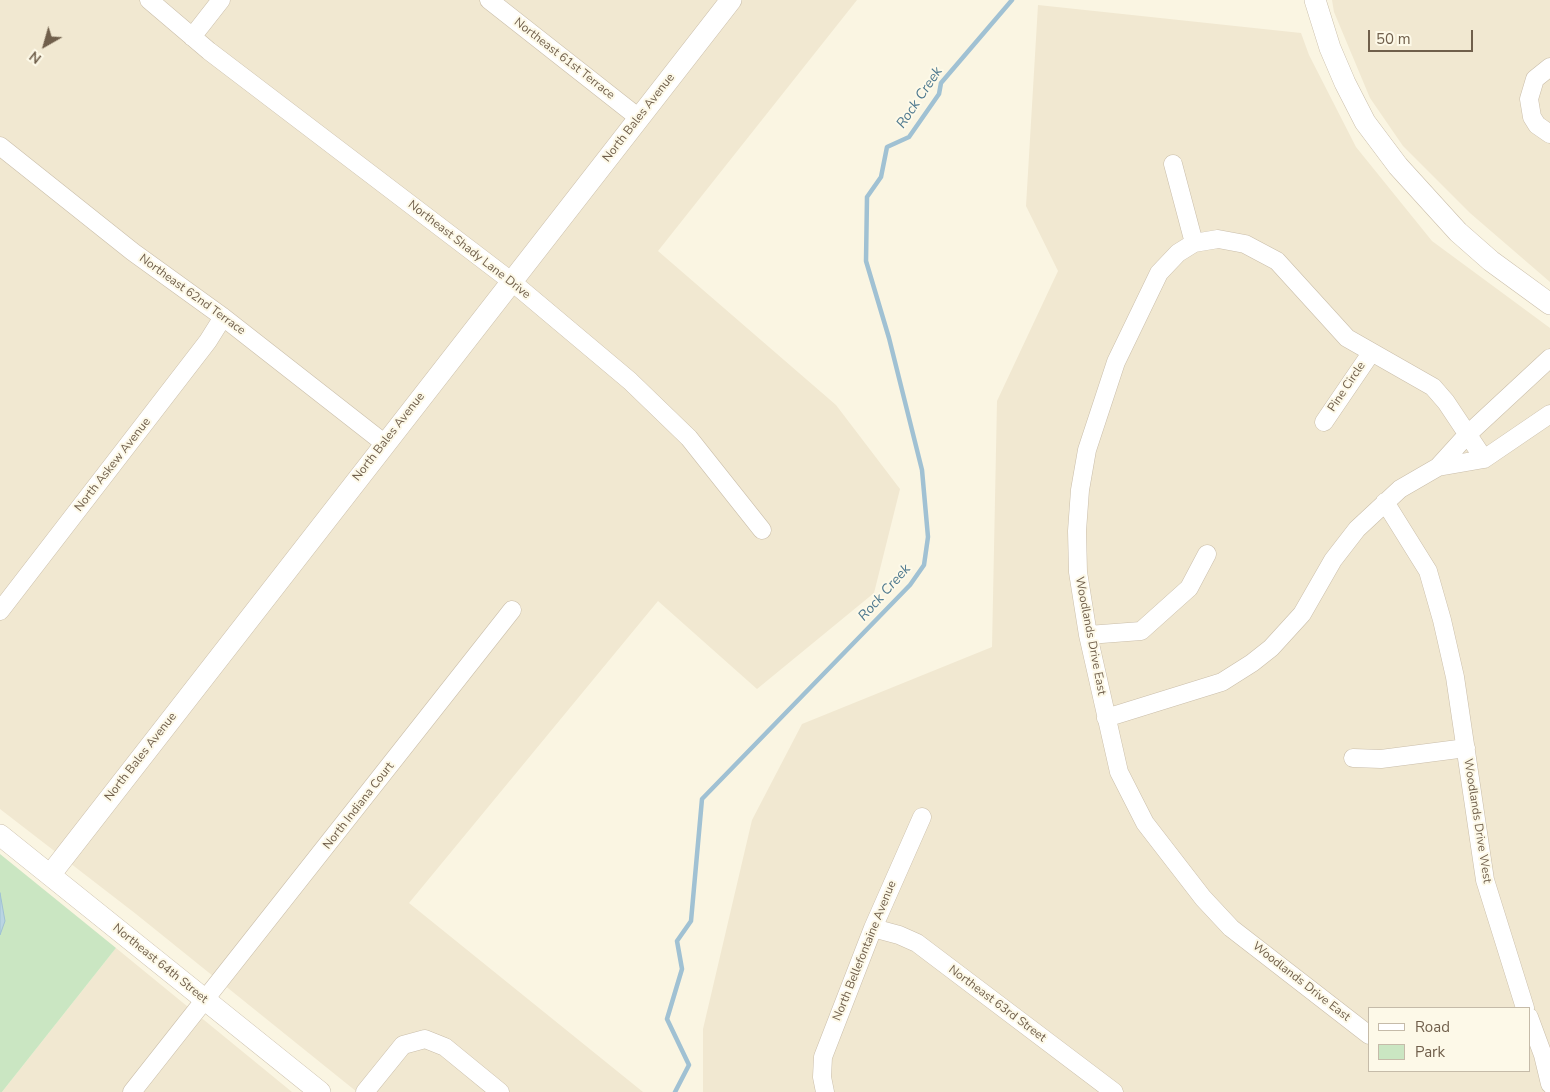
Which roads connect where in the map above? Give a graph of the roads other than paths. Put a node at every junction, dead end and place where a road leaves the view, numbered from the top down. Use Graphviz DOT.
graph roads {
  1 [pos="149,0"];
  2 [pos="221,0"];
  3 [pos="489,0"];
  4 [pos="731,0"];
  5 [pos="1315,0"];
  6 [pos="192,37"];
  7 [pos="1550,67"];
  8 [pos="638,118"];
  9 [pos="1550,134"];
  10 [pos="0,146"];
  11 [pos="1173,164"];
  12 [pos="1194,243"];
  13 [pos="511,281"];
  14 [pos="1550,304"];
  15 [pos="224,317"];
  16 [pos="1371,352"];
  17 [pos="1550,358"];
  18 [pos="1550,414"];
  19 [pos="1324,422"];
  20 [pos="1467,435"];
  21 [pos="384,443"];
  22 [pos="1484,459"];
  23 [pos="1438,468"];
  24 [pos="1385,502"];
  25 [pos="762,530"];
  26 [pos="1207,554"];
  27 [pos="512,610"];
  28 [pos="0,611"];
  29 [pos="1088,635"];
  30 [pos="1106,718"];
  31 [pos="1466,748"];
  32 [pos="1353,758"];
  33 [pos="922,817"];
  34 [pos="0,835"];
  35 [pos="50,875"];
  36 [pos="873,928"];
  37 [pos="206,1001"];
  38 [pos="1521,1007"];
  39 [pos="1530,1027"];
  40 [pos="1368,1034"];
  41 [pos="1550,1084"];
  42 [pos="824,1090"];
  43 [pos="132,1092"];
  44 [pos="320,1092"];
  45 [pos="366,1092"];
  46 [pos="500,1092"];
  47 [pos="1114,1092"];
  1 -- 6 [label="street, Northeast Shady Lane Drive"];
  2 -- 6 [label="street"];
  3 -- 8 [label="street, Northeast 61st Terrace"];
  4 -- 8 [label="street, North Bales Avenue"];
  5 -- 14 [label="street"];
  6 -- 13 [label="street, Northeast Shady Lane Drive"];
  7 -- 9 [label="street"];
  8 -- 13 [label="street, North Bales Avenue"];
  10 -- 15 [label="street, Northeast 62nd Terrace"];
  11 -- 12 [label="street"];
  12 -- 16 [label="street, Woodlands Drive East"];
  12 -- 29 [label="street, Woodlands Drive East"];
  13 -- 21 [label="street, North Bales Avenue"];
  13 -- 25 [label="street, Northeast Shady Lane Drive"];
  15 -- 21 [label="street, Northeast 62nd Terrace"];
  15 -- 28 [label="street, North Askew Avenue"];
  16 -- 19 [label="street, Pine Circle"];
  16 -- 20 [label="street, Woodlands Drive East"];
  17 -- 20 [label="street"];
  18 -- 22 [label="street"];
  20 -- 22 [label="street, Woodlands Drive East"];
  20 -- 23 [label="street"];
  21 -- 35 [label="street, North Bales Avenue"];
  22 -- 23 [label="street"];
  23 -- 24 [label="street"];
  24 -- 30 [label="street"];
  24 -- 31 [label="street, Woodlands Drive West"];
  26 -- 29 [label="street"];
  27 -- 37 [label="street, North Indiana Court"];
  29 -- 30 [label="street, Woodlands Drive East"];
  30 -- 40 [label="street, Woodlands Drive East"];
  31 -- 32 [label="street, Woodlands Drive West"];
  31 -- 38 [label="street, Woodlands Drive West"];
  33 -- 36 [label="street, North Bellefontaine Avenue"];
  34 -- 35 [label="street, Northeast 64th Street"];
  35 -- 37 [label="street, Northeast 64th Street"];
  36 -- 42 [label="street, North Bellefontaine Avenue"];
  36 -- 47 [label="street, Northeast 63rd Street"];
  37 -- 43 [label="street, North Indiana Court"];
  37 -- 44 [label="street, Northeast 64th Street"];
  39 -- 41 [label="street, Woodlands Drive West"];
  45 -- 46 [label="street"];
}
